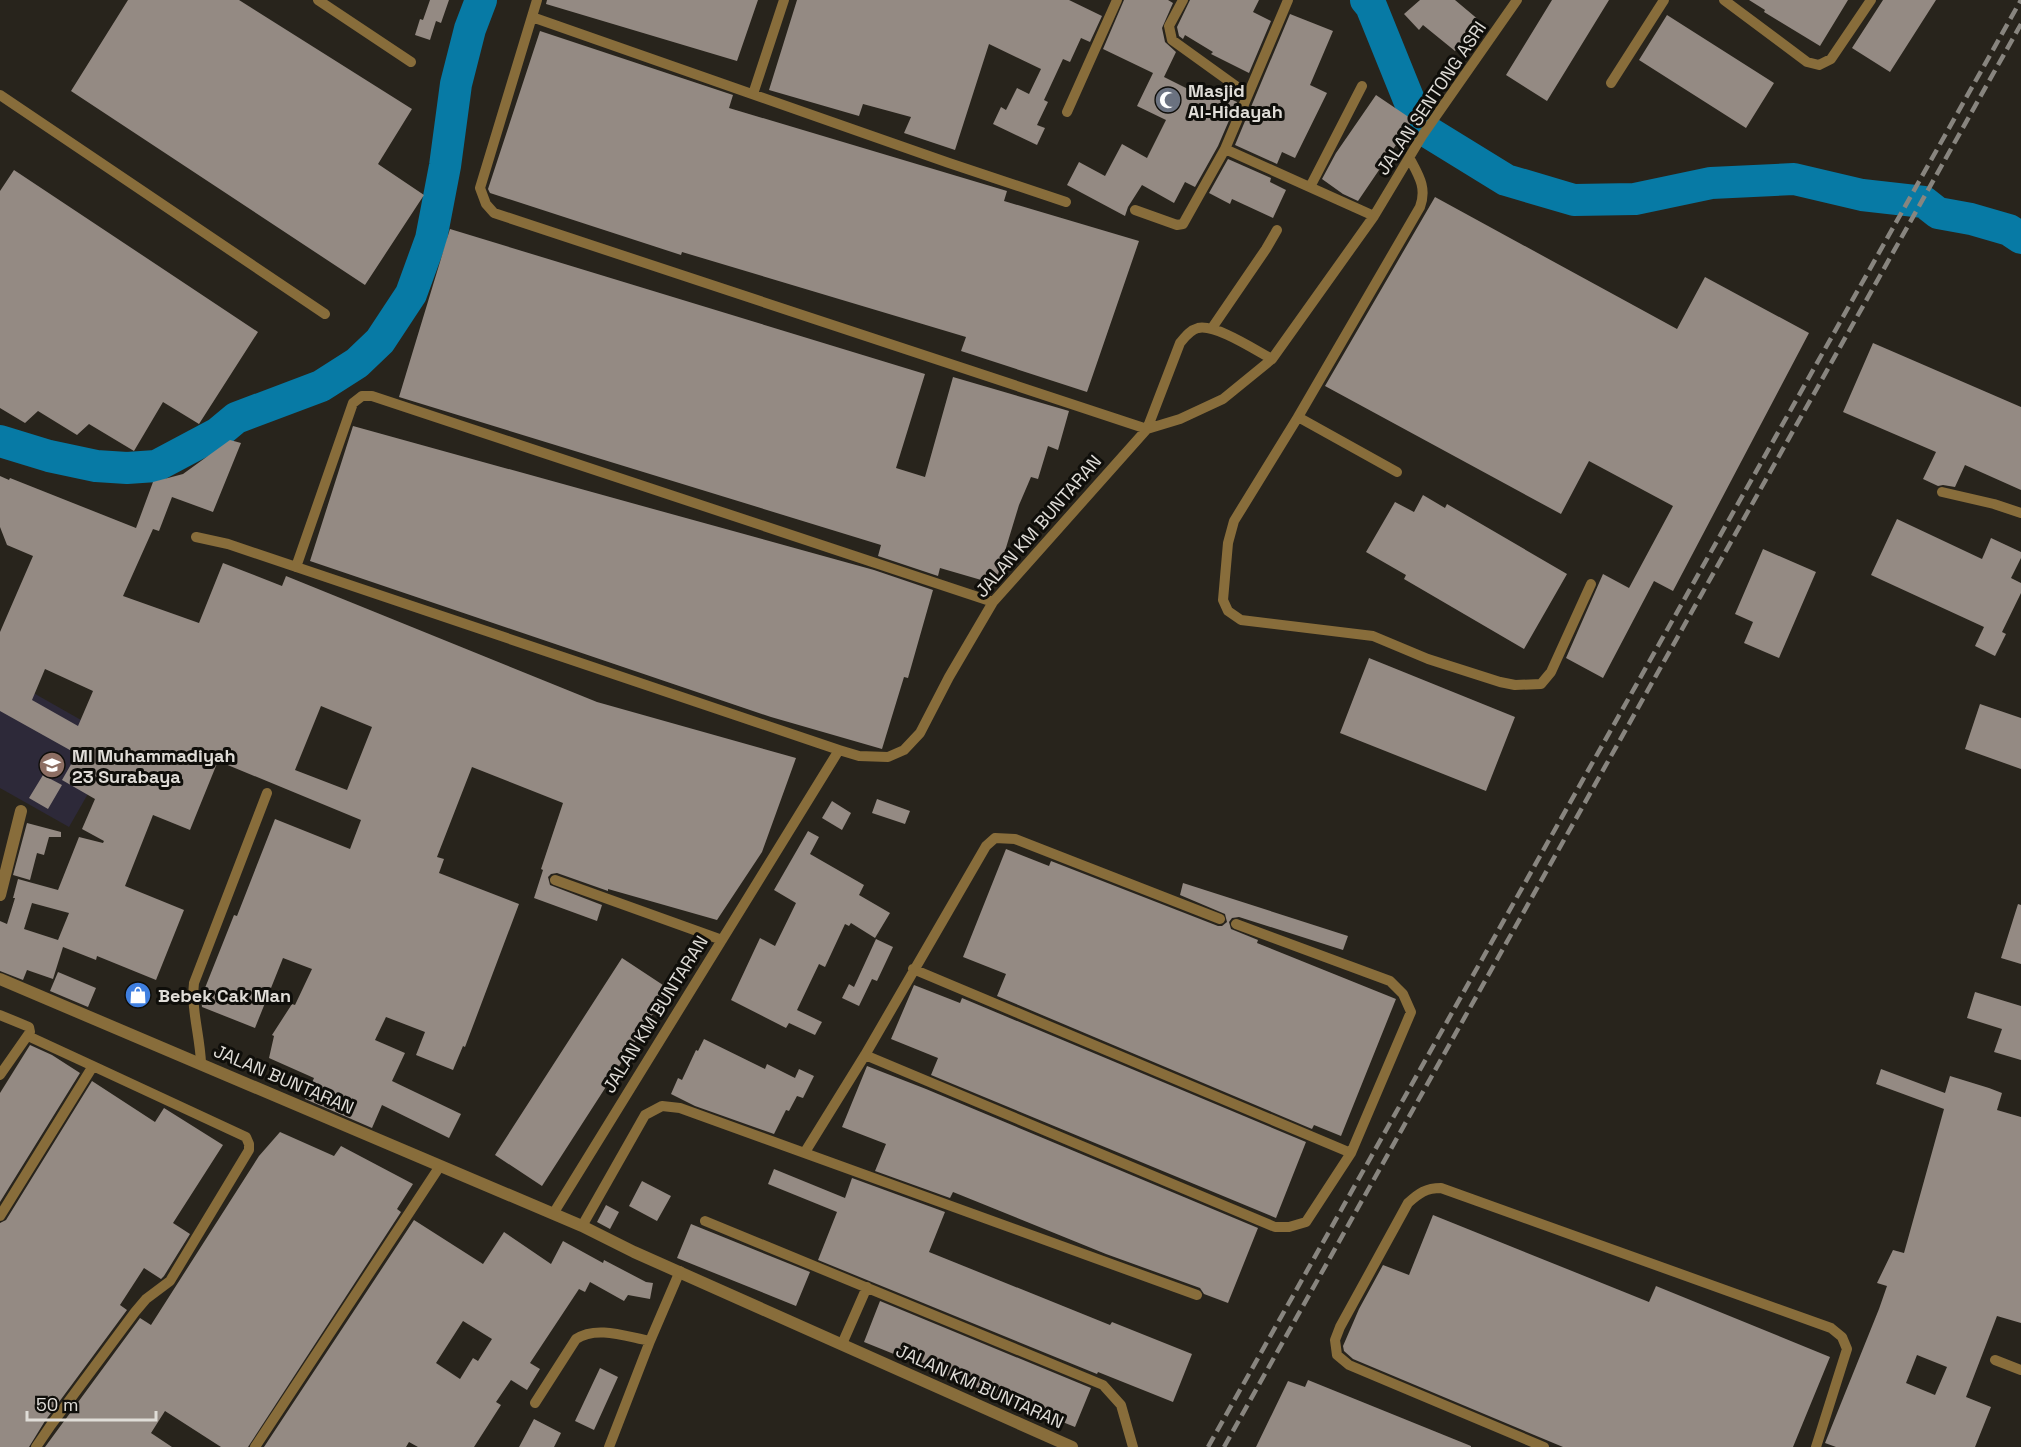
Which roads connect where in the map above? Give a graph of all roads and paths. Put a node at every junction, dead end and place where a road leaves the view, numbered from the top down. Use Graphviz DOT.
graph roads {
  1 [pos="318,0"];
  2 [pos="537,0"];
  3 [pos="784,0"];
  4 [pos="1117,0"];
  5 [pos="1183,0"];
  6 [pos="1288,0"];
  7 [pos="1517,0"];
  8 [pos="1664,0"];
  9 [pos="1724,0"];
  10 [pos="1870,0"];
  11 [pos="532,17"];
  12 [pos="411,62"];
  13 [pos="1611,83"];
  14 [pos="1362,86"];
  15 [pos="753,94"];
  16 [pos="1247,94"];
  17 [pos="0,95"];
  18 [pos="1067,112"];
  19 [pos="1225,149"];
  20 [pos="1410,159"];
  21 [pos="1311,187"];
  22 [pos="1066,202"];
  23 [pos="1135,210"];
  24 [pos="1374,216"];
  25 [pos="1277,230"];
  26 [pos="325,314"];
  27 [pos="1212,328"];
  28 [pos="1272,359"];
  29 [pos="1298,417"];
  30 [pos="1147,429"];
  31 [pos="1396,472"];
  32 [pos="1942,492"];
  33 [pos="2021,513"];
  34 [pos="196,537"];
  35 [pos="296,567"];
  36 [pos="1591,584"];
  37 [pos="993,602"];
  38 [pos="838,750"];
  39 [pos="267,793"];
  40 [pos="21,811"];
  41 [pos="555,879"];
  42 [pos="0,895"];
  43 [pos="1220,919"];
  44 [pos="1236,924"];
  45 [pos="722,939"];
  46 [pos="914,969"];
  47 [pos="0,979"];
  48 [pos="0,1015"];
  49 [pos="28,1036"];
  50 [pos="865,1055"];
  51 [pos="201,1063"];
  52 [pos="93,1066"];
  53 [pos="0,1075"];
  54 [pos="805,1152"];
  55 [pos="1352,1153"];
  56 [pos="440,1166"];
  57 [pos="553,1214"];
  58 [pos="0,1216"];
  59 [pos="705,1221"];
  60 [pos="582,1226"];
  61 [pos="680,1271"];
  62 [pos="867,1287"];
  63 [pos="1197,1294"];
  64 [pos="650,1341"];
  65 [pos="843,1344"];
  66 [pos="1995,1359"];
  67 [pos="2021,1370"];
  68 [pos="535,1403"];
  69 [pos="39,1418"];
  70 [pos="53,1426"];
  71 [pos="36,1447"];
  72 [pos="255,1447"];
  73 [pos="609,1447"];
  74 [pos="1072,1447"];
  75 [pos="1133,1447"];
  76 [pos="1544,1447"];
  77 [pos="1816,1447"];
  1 -- 12 [label="lane"];
  2 -- 11 [label="lane"];
  3 -- 15 [label="lane"];
  4 -- 18 [label="lane"];
  5 -- 16 [label="lane"];
  6 -- 16 [label="lane"];
  7 -- 20 [label="lane, JALAN SENTONG ASRI"];
  8 -- 13 [label="lane"];
  9 -- 10 [label="lane"];
  11 -- 15 [label="lane"];
  11 -- 30 [label="lane"];
  14 -- 21 [label="lane"];
  15 -- 22 [label="lane"];
  16 -- 19 [label="lane"];
  17 -- 26 [label="lane"];
  19 -- 21 [label="lane"];
  19 -- 23 [label="lane"];
  20 -- 24 [label="lane, JALAN SENTONG ASRI"];
  20 -- 29 [label="lane"];
  21 -- 24 [label="lane"];
  24 -- 28 [label="lane"];
  25 -- 27 [label="lane"];
  27 -- 28 [label="lane"];
  27 -- 30 [label="lane, JALAN KM BUNTARAN"];
  28 -- 30 [label="lane"];
  29 -- 31 [label="lane"];
  29 -- 36 [label="lane"];
  30 -- 37 [label="lane, JALAN KM BUNTARAN"];
  32 -- 33 [label="lane"];
  34 -- 35 [label="lane"];
  35 -- 37 [label="lane"];
  35 -- 38 [label="lane"];
  37 -- 38 [label="lane, JALAN KM BUNTARAN"];
  38 -- 45 [label="lane, JALAN KM BUNTARAN"];
  39 -- 51 [label="lane"];
  40 -- 42 [label="street"];
  41 -- 45 [label="lane"];
  43 -- 46 [label="lane"];
  44 -- 55 [label="lane"];
  45 -- 57 [label="lane, JALAN KM BUNTARAN"];
  46 -- 50 [label="lane"];
  46 -- 55 [label="lane"];
  47 -- 51 [label="street, JALAN BUNTARAN"];
  48 -- 49 [label="lane"];
  49 -- 52 [label="lane"];
  49 -- 53 [label="lane"];
  50 -- 54 [label="lane"];
  50 -- 55 [label="lane"];
  51 -- 56 [label="street, JALAN BUNTARAN"];
  52 -- 58 [label="lane"];
  52 -- 70 [label="lane"];
  54 -- 60 [label="lane"];
  54 -- 63 [label="lane"];
  56 -- 57 [label="street, JALAN BUNTARAN"];
  56 -- 72 [label="lane"];
  57 -- 60 [label="street, JALAN KM BUNTARAN"];
  59 -- 62 [label="lane"];
  60 -- 61 [label="street, JALAN KM BUNTARAN"];
  61 -- 64 [label="lane"];
  61 -- 65 [label="street, JALAN KM BUNTARAN"];
  62 -- 65 [label="lane"];
  62 -- 75 [label="lane"];
  64 -- 68 [label="lane"];
  64 -- 73 [label="lane"];
  65 -- 74 [label="street, JALAN KM BUNTARAN"];
  66 -- 67 [label="lane"];
  69 -- 70 [label="lane"];
  70 -- 71 [label="lane"];
  76 -- 77 [label="lane"];
}
